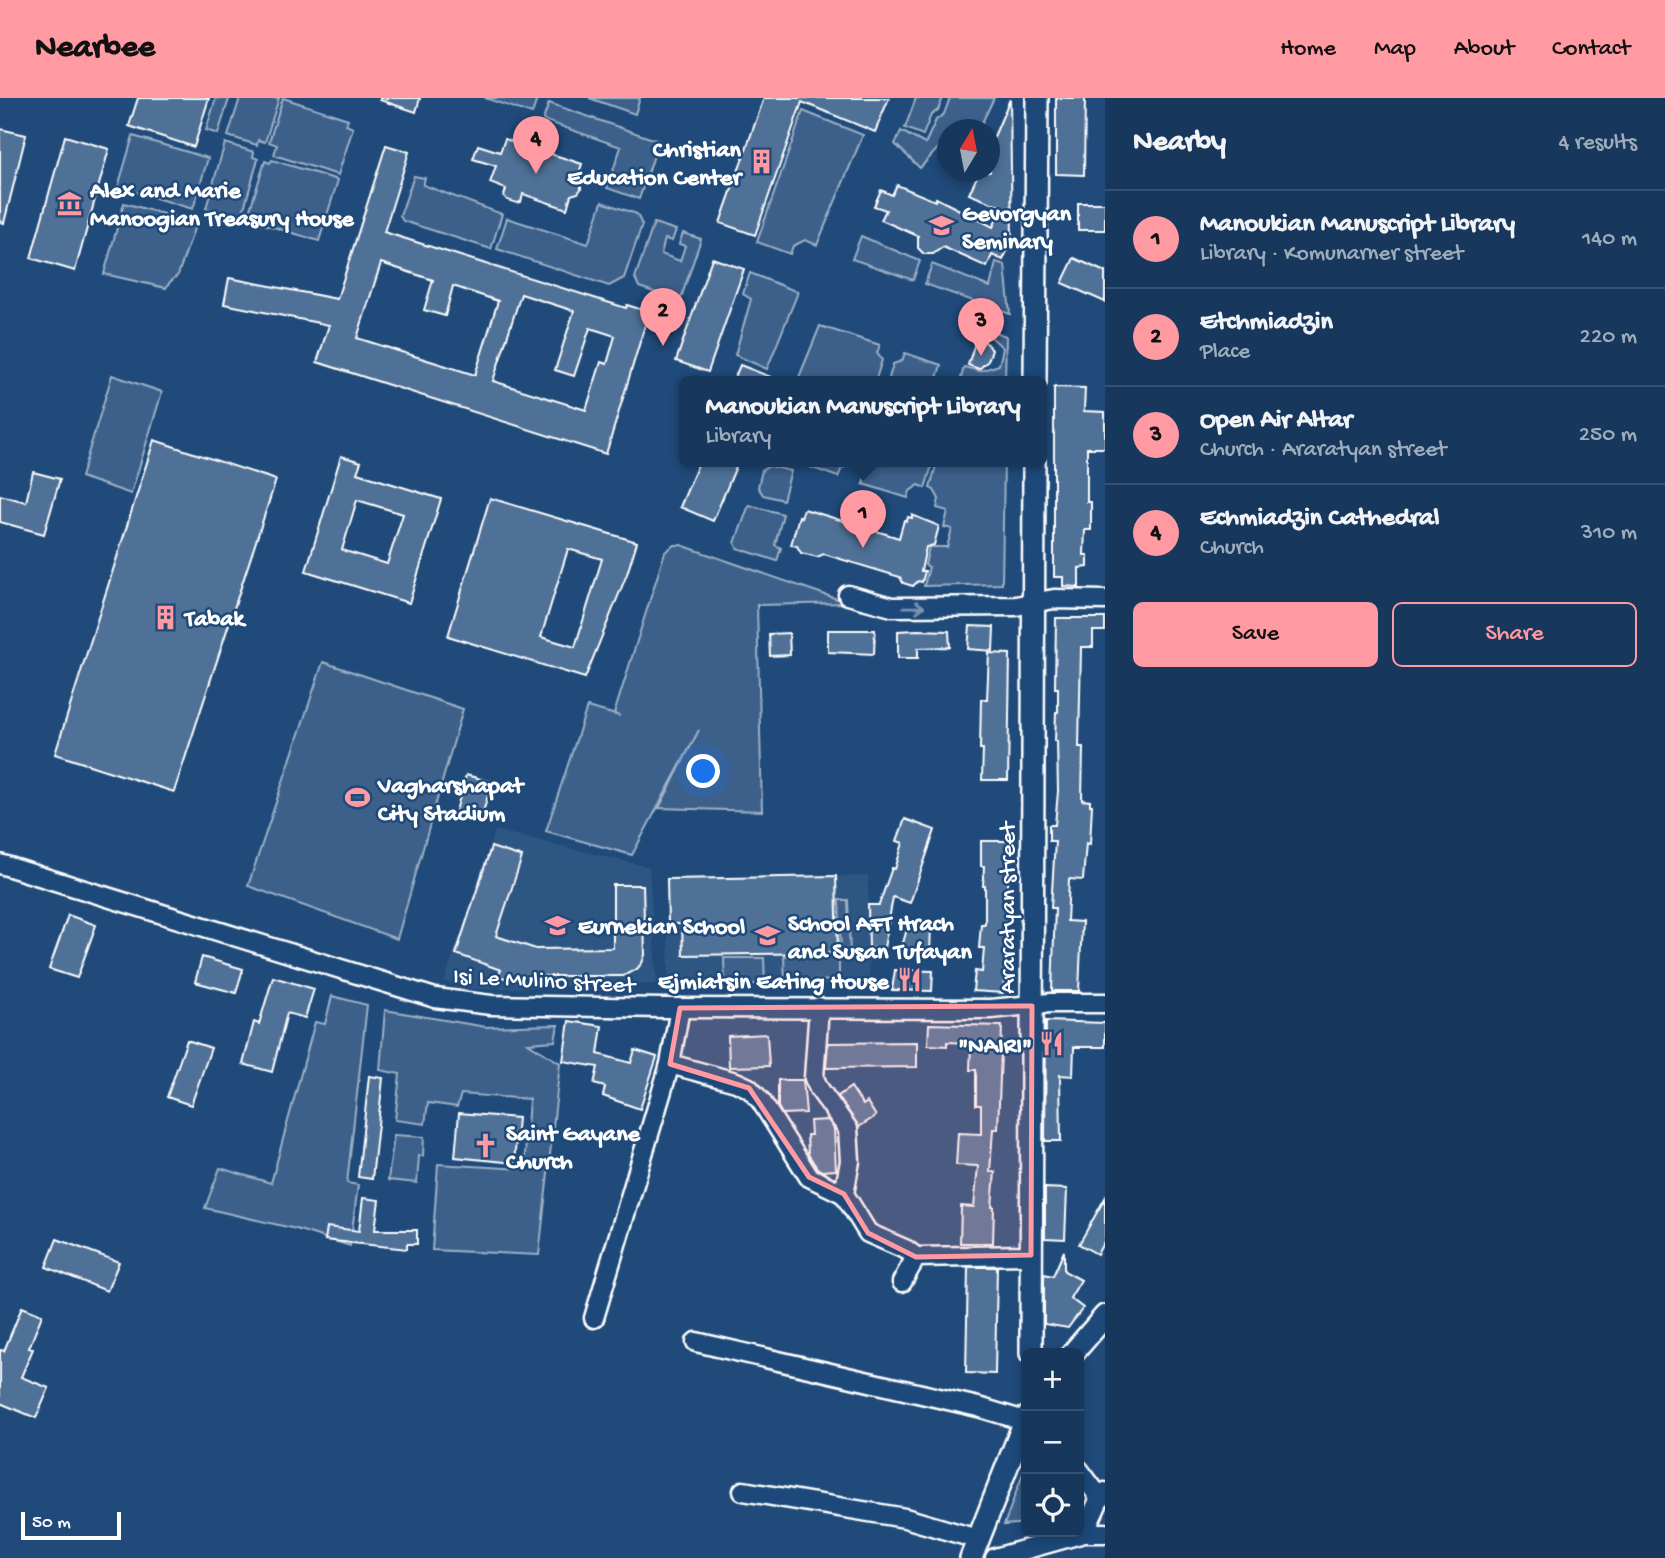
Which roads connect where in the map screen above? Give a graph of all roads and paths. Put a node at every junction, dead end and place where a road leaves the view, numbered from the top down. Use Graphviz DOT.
graph roads {
  1 [pos="1037,98"];
  2 [pos="1035,376"];
  3 [pos="1034,467"];
  4 [pos="848,595"];
  5 [pos="1105,600"];
  6 [pos="1033,603"];
  7 [pos="0,864"];
  8 [pos="1105,1003"];
  9 [pos="1032,1006"];
  10 [pos="819,1007"];
  11 [pos="680,1008"];
  12 [pos="670,1064"];
  13 [pos="844,1194"];
  14 [pos="1031,1255"];
  15 [pos="916,1257"];
  16 [pos="902,1282"];
  17 [pos="1105,1317"];
  18 [pos="594,1318"];
  19 [pos="696,1342"];
  20 [pos="1031,1348"];
  21 [pos="1077,1348"];
  22 [pos="1021,1419"];
  23 [pos="1021,1432"];
  24 [pos="1083,1474"];
  25 [pos="743,1491"];
  26 [pos="1102,1495"];
  27 [pos="1084,1533"];
  28 [pos="1105,1533"];
  29 [pos="1070,1537"];
  30 [pos="974,1549"];
  31 [pos="995,1558"];
  1 -- 2 [label="main road"];
  3 -- 6 [label="main road, Araratyan street"];
  4 -- 6 [label="street, one-way"];
  5 -- 6 [label="street"];
  6 -- 9 [label="main road, Araratyan street"];
  7 -- 11 [label="street, Isi Le Mulino street"];
  8 -- 9 [label="street, Isi Le Mulino street"];
  9 -- 10 [label="street, Isi Le Mulino street"];
  9 -- 14 [label="main road, Araratyan street"];
  10 -- 11 [label="street, Isi Le Mulino street"];
  10 -- 13 [label="street"];
  11 -- 12 [label="street"];
  12 -- 13 [label="street"];
  12 -- 18 [label="street"];
  13 -- 15 [label="street"];
  14 -- 15 [label="street"];
  14 -- 20 [label="main road, Araratyan street"];
  15 -- 16 [label="street"];
  17 -- 21 [label="main road"];
  19 -- 22 [label="street"];
  23 -- 30 [label="main road"];
  24 -- 26 [label="street"];
  25 -- 30 [label="street"];
  26 -- 27 [label="street"];
  27 -- 28 [label="street"];
  29 -- 31 [label="street"];
}
